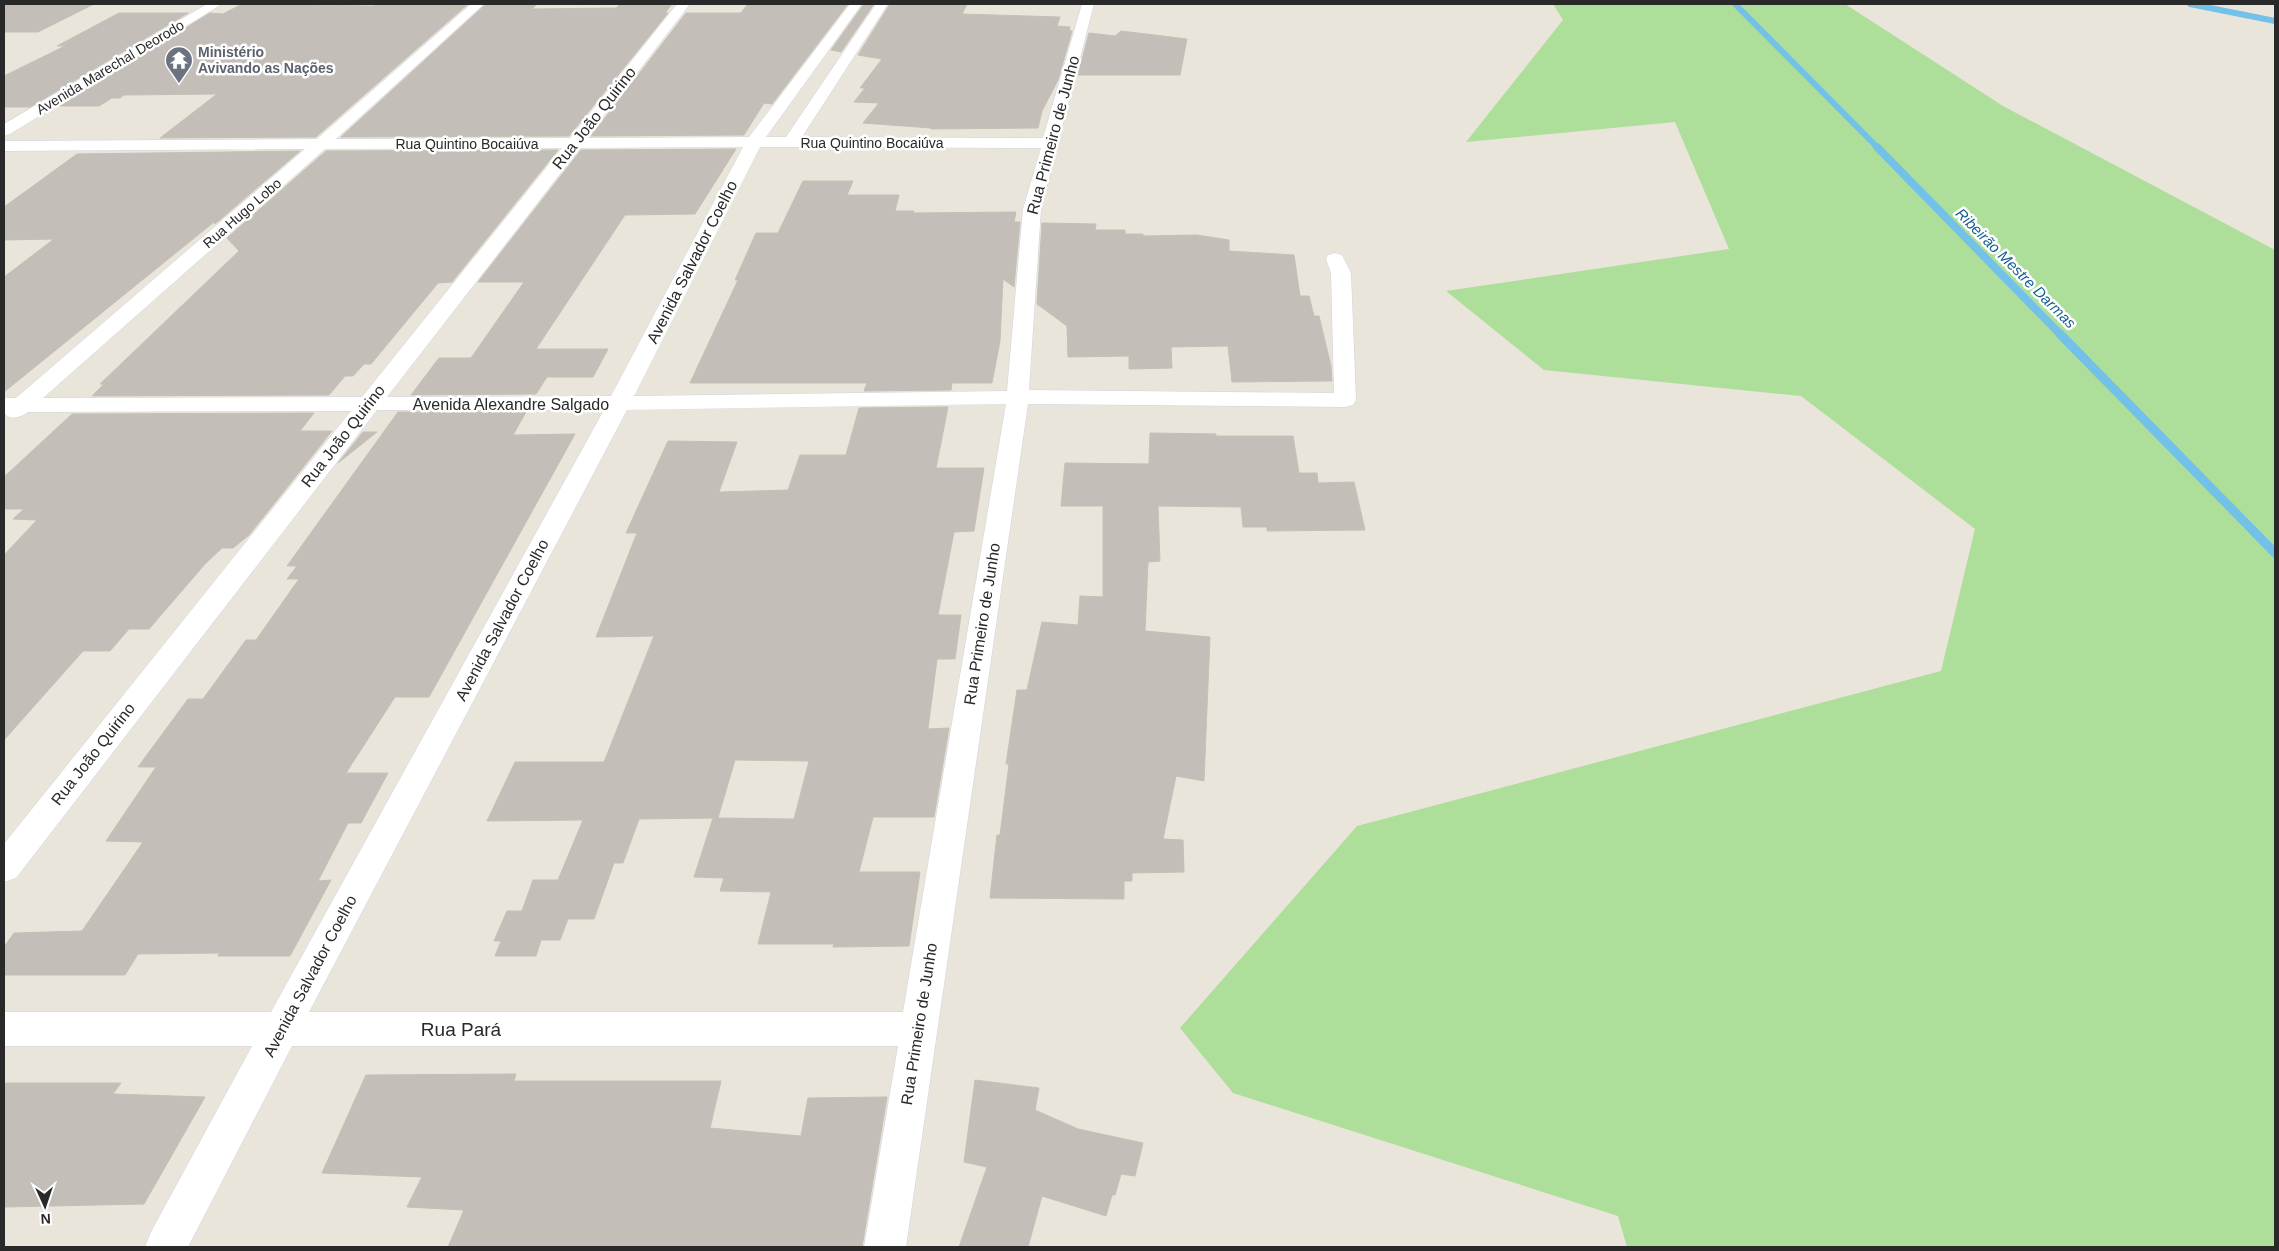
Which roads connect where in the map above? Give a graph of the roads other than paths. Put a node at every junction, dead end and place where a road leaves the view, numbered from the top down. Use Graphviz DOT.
graph roads {
  1 [pos="194,4"];
  2 [pos="216,4"];
  3 [pos="478,4"];
  4 [pos="684,4"];
  5 [pos="856,4"];
  6 [pos="882,4"];
  7 [pos="1088,4"];
  8 [pos="4,116"];
  9 [pos="4,131"];
  10 [pos="754,142"];
  11 [pos="790,143"];
  12 [pos="1050,143"];
  13 [pos="574,144"];
  14 [pos="4,146"];
  15 [pos="319,146"];
  16 [pos="1335,259"];
  17 [pos="1018,397"];
  18 [pos="619,403"];
  19 [pos="13,405"];
  20 [pos="368,405"];
  21 [pos="4,420"];
  22 [pos="4,868"];
  23 [pos="4,1029"];
  24 [pos="281,1029"];
  25 [pos="918,1029"];
  26 [pos="166,1247"];
  27 [pos="885,1247"];
  1 -- 8 [label="street, Avenida Marechal Deorodo"];
  2 -- 9 [label="street, Avenida Marechal Deorodo"];
  3 -- 15 [label="street, Rua Hugo Lobo"];
  4 -- 13 [label="street, Rua João Quirino"];
  5 -- 10 [label="street, Avenida Salvador Coelho"];
  6 -- 11 [label="street"];
  7 -- 12 [label="street, Rua Primeiro de Junho"];
  10 -- 11 [label="street, Rua Quintino Bocaiúva"];
  10 -- 13 [label="street, Rua Quintino Bocaiúva"];
  10 -- 18 [label="street, Avenida Salvador Coelho"];
  11 -- 12 [label="street, Rua Quintino Bocaiúva"];
  12 -- 17 [label="street, Rua Primeiro de Junho"];
  13 -- 15 [label="street, Rua Quintino Bocaiúva"];
  13 -- 20 [label="street, Rua João Quirino"];
  14 -- 15 [label="street, Rua Quintino Bocaiúva"];
  15 -- 19 [label="street, Rua Hugo Lobo"];
  16 -- 17 [label="street, Avenida Alexandre Salgado"];
  17 -- 18 [label="street, Avenida Alexandre Salgado"];
  17 -- 25 [label="street, Rua Primeiro de Junho"];
  18 -- 20 [label="street, Avenida Alexandre Salgado"];
  18 -- 24 [label="street, Avenida Salvador Coelho"];
  19 -- 20 [label="street, Avenida Alexandre Salgado"];
  19 -- 21 [label="street, Rua Hugo Lobo"];
  20 -- 22 [label="street, Rua João Quirino"];
  23 -- 24 [label="street, Rua Pará"];
  24 -- 25 [label="street, Rua Pará"];
  24 -- 26 [label="street, Avenida Salvador Coelho"];
  25 -- 27 [label="street, Rua Primeiro de Junho"];
}
